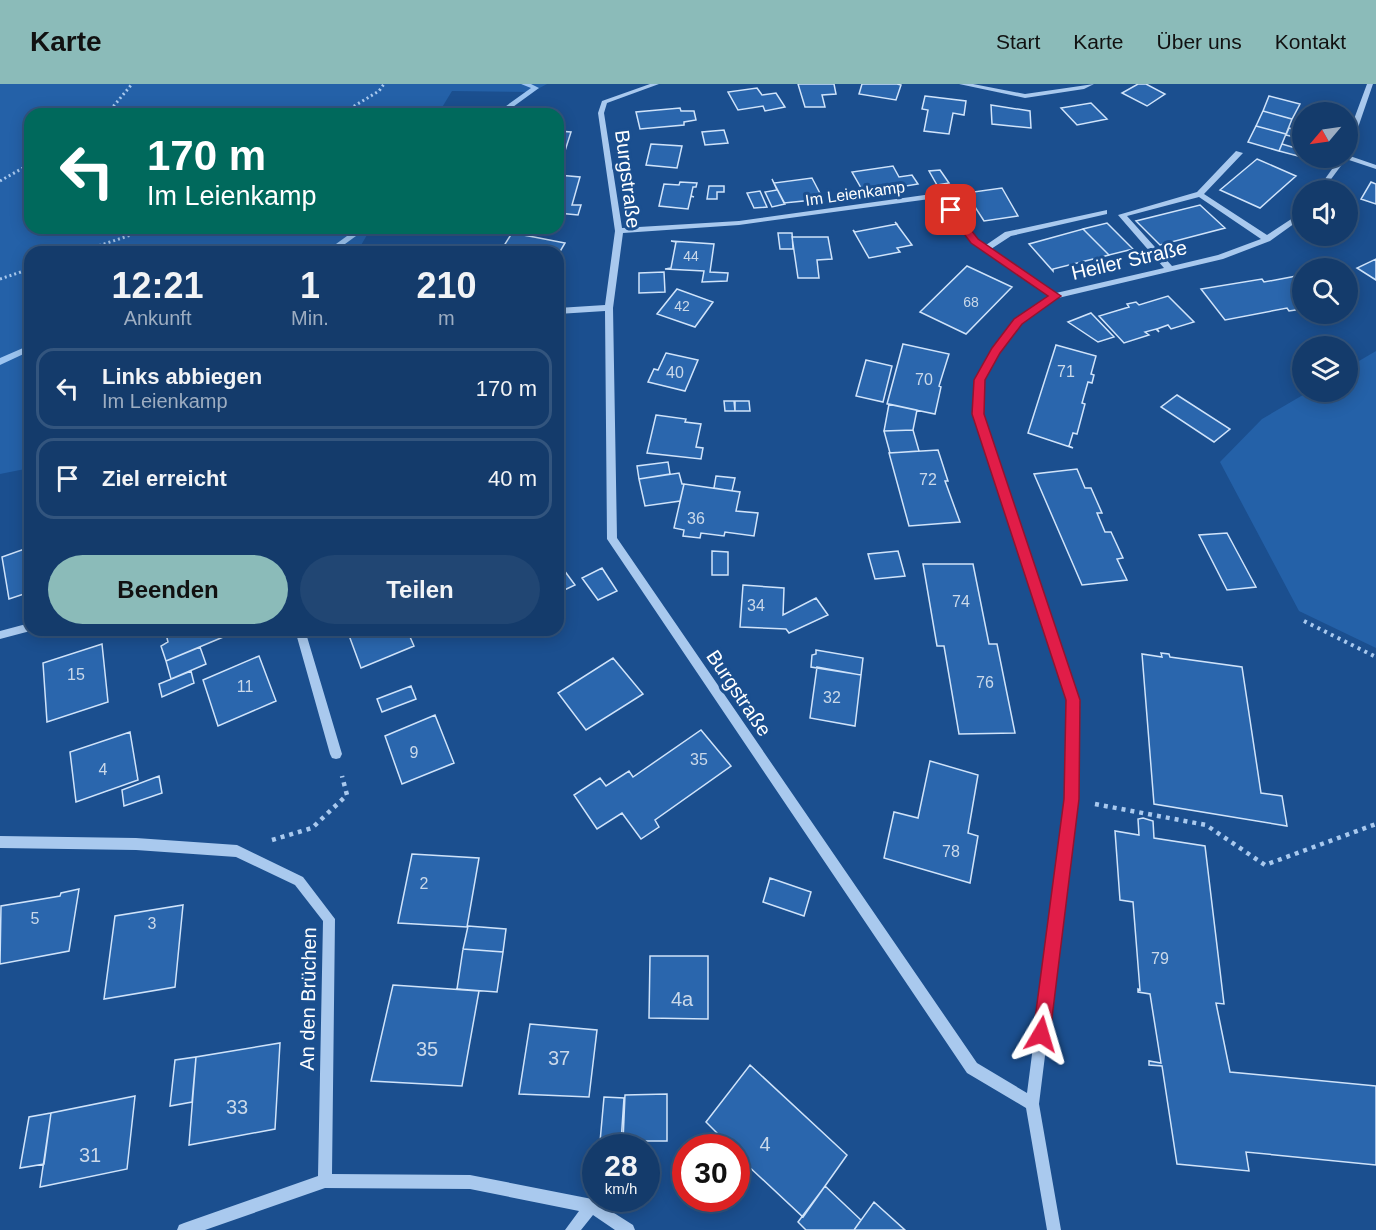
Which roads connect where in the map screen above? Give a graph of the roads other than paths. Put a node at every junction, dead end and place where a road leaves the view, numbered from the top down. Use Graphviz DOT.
graph roads {
  1 [pos="656,84"];
  2 [pos="962,84"];
  3 [pos="1091,84"];
  4 [pos="1370,84"];
  5 [pos="1358,117"];
  6 [pos="1239,153"];
  7 [pos="1358,161"];
  8 [pos="1376,167"];
  9 [pos="1337,168"];
  10 [pos="1328,180"];
  11 [pos="1200,194"];
  12 [pos="1104,212"];
  13 [pos="1292,221"];
  14 [pos="619,231"];
  15 [pos="1267,239"];
  16 [pos="987,248"];
  17 [pos="1170,269"];
  18 [pos="1056,296"];
  19 [pos="609,308"];
  20 [pos="564,311"];
  21 [pos="24,629"];
  22 [pos="0,635"];
  23 [pos="302,636"];
  24 [pos="336,754"];
  25 [pos="0,842"];
  26 [pos="1032,1104"];
  27 [pos="325,1182"];
  28 [pos="582,1204"];
  29 [pos="587,1212"];
  30 [pos="601,1212"];
  31 [pos="184,1230"];
  32 [pos="572,1230"];
  33 [pos="628,1230"];
  34 [pos="1054,1230"];
  1 -- 14 [label="street, Burgstraße"];
  2 -- 3 [label="street"];
  4 -- 5 [label="street"];
  6 -- 11 [label="street"];
  7 -- 8 [label="street"];
  9 -- 10 [label="street"];
  11 -- 15 [label="street"];
  11 -- 17 [label="street"];
  12 -- 16 [label="street"];
  13 -- 15 [label="street, Heiler Straße"];
  14 -- 16 [label="street, Im Leienkamp"];
  14 -- 19 [label="street, Burgstraße"];
  15 -- 17 [label="street, Heiler Straße"];
  16 -- 18 [label="street, Im Leienkamp"];
  17 -- 18 [label="street, Heiler Straße"];
  18 -- 26 [label="street, Heiler Straße"];
  19 -- 20 [label="street"];
  19 -- 26 [label="street, Burgstraße"];
  21 -- 22 [label="street"];
  23 -- 24 [label="street"];
  25 -- 27 [label="street, An den Brüchen"];
  26 -- 34 [label="street"];
  27 -- 28 [label="street"];
  27 -- 31 [label="street"];
  29 -- 32 [label="street"];
  30 -- 33 [label="street"];
}
